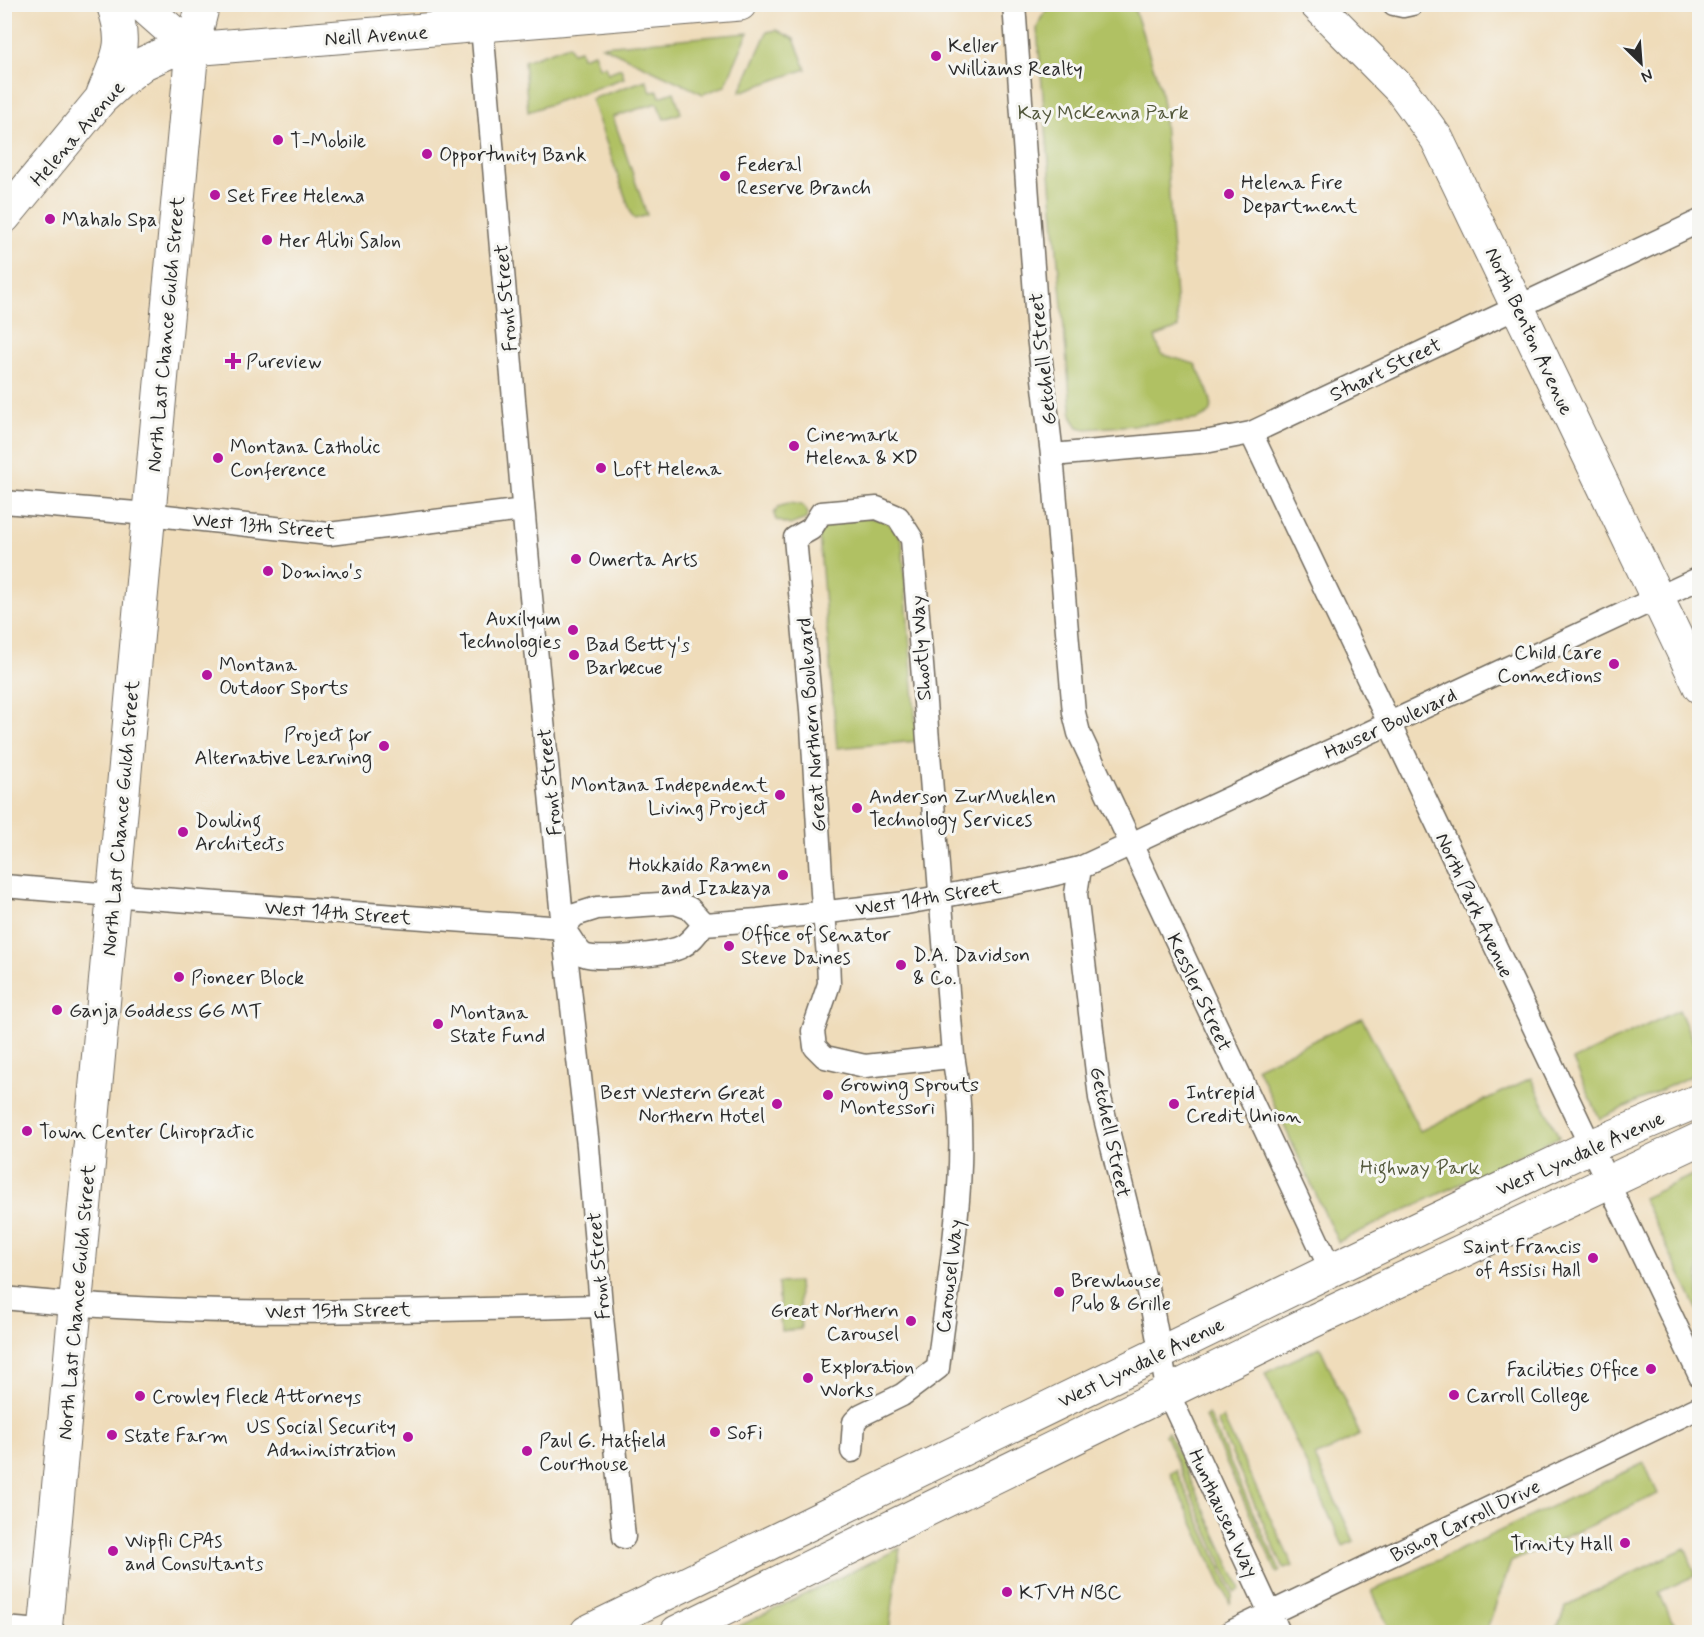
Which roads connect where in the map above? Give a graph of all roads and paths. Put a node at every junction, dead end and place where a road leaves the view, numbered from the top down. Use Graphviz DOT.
graph roads {
  1 [pos="113,4"];
  2 [pos="141,4"];
  3 [pos="203,4"];
  4 [pos="740,4"];
  5 [pos="1014,4"];
  6 [pos="1316,4"];
  7 [pos="1412,4"];
  8 [pos="1394,5"];
  9 [pos="701,6"];
  10 [pos="482,27"];
  11 [pos="192,49"];
  12 [pos="101,99"];
  13 [pos="4,217"];
  14 [pos="1700,221"];
  15 [pos="1517,306"];
  16 [pos="1251,433"];
  17 [pos="1053,455"];
  18 [pos="4,502"];
  19 [pos="523,510"];
  20 [pos="148,514"];
  21 [pos="795,538"];
  22 [pos="1700,578"];
  23 [pos="1657,598"];
  24 [pos="1700,687"];
  25 [pos="1074,712"];
  26 [pos="1390,723"];
  27 [pos="1131,845"];
  28 [pos="1080,868"];
  29 [pos="4,886"];
  30 [pos="113,896"];
  31 [pos="939,898"];
  32 [pos="823,912"];
  33 [pos="704,924"];
  34 [pos="563,928"];
  35 [pos="953,1055"];
  36 [pos="1700,1100"];
  37 [pos="1700,1139"];
  38 [pos="1589,1147"];
  39 [pos="1608,1182"];
  40 [pos="1331,1270"];
  41 [pos="4,1298"];
  42 [pos="75,1305"];
  43 [pos="601,1306"];
  44 [pos="1161,1352"];
  45 [pos="1700,1376"];
  46 [pos="1168,1393"];
  47 [pos="1700,1407"];
  48 [pos="852,1451"];
  49 [pos="624,1537"];
  50 [pos="1275,1623"];
  51 [pos="4,1628"];
  52 [pos="48,1632"];
  53 [pos="587,1632"];
  54 [pos="677,1632"];
  55 [pos="1231,1632"];
  1 -- 12 [label="main road"];
  2 -- 11 [label="main road"];
  3 -- 11 [label="main road, North Last Chance Gulch Street"];
  4 -- 9 [label="main road, Neill Avenue"];
  5 -- 17 [label="street, Getchell Street"];
  6 -- 15 [label="main road, North Benton Avenue"];
  7 -- 8 [label="street"];
  9 -- 10 [label="main road, Neill Avenue"];
  10 -- 11 [label="main road, Neill Avenue"];
  10 -- 19 [label="street, Front Street"];
  11 -- 12 [label="main road, Helena Avenue"];
  11 -- 20 [label="main road, North Last Chance Gulch Street"];
  12 -- 13 [label="main road, Helena Avenue"];
  14 -- 15 [label="street, Stuart Street"];
  15 -- 16 [label="street, Stuart Street"];
  15 -- 23 [label="main road, North Benton Avenue"];
  16 -- 17 [label="street, Stuart Street"];
  16 -- 26 [label="street, North Park Avenue"];
  17 -- 25 [label="street, Getchell Street"];
  18 -- 20 [label="street, West 13th Street"];
  19 -- 20 [label="street, West 13th Street"];
  19 -- 34 [label="street, Front Street"];
  20 -- 30 [label="main road, North Last Chance Gulch Street"];
  21 -- 31 [label="street, Shootly Way"];
  21 -- 32 [label="street, Great Northern Boulevard"];
  22 -- 23 [label="street, Hauser Boulevard"];
  23 -- 24 [label="main road, North Benton Avenue"];
  23 -- 26 [label="street, Hauser Boulevard"];
  25 -- 27 [label="street, Kessler Street"];
  26 -- 27 [label="street, Hauser Boulevard"];
  26 -- 38 [label="street, North Park Avenue"];
  27 -- 28 [label="street, Hauser Boulevard"];
  27 -- 40 [label="street, Kessler Street"];
  28 -- 31 [label="street, West 14th Street"];
  28 -- 44 [label="street, Getchell Street"];
  29 -- 30 [label="street, West 14th Street"];
  30 -- 34 [label="street, West 14th Street"];
  30 -- 42 [label="main road, North Last Chance Gulch Street"];
  31 -- 32 [label="street, West 14th Street"];
  31 -- 35 [label="street"];
  32 -- 33 [label="street, West 14th Street"];
  32 -- 35 [label="street, Great Northern Boulevard"];
  33 -- 34 [label="street"];
  33 -- 34 [label="street"];
  34 -- 43 [label="street, Front Street"];
  35 -- 48 [label="street, Carousel Way"];
  36 -- 38 [label="main road, West Lyndale Avenue"];
  37 -- 39 [label="main road, West Lyndale Avenue"];
  38 -- 39 [label="street, North Park Avenue"];
  38 -- 40 [label="main road, West Lyndale Avenue"];
  39 -- 45 [label="street, North Park Avenue"];
  39 -- 46 [label="main road, West Lyndale Avenue"];
  40 -- 44 [label="main road, West Lyndale Avenue"];
  41 -- 42 [label="street, West 15th Street"];
  42 -- 43 [label="street, West 15th Street"];
  42 -- 52 [label="main road, North Last Chance Gulch Street"];
  43 -- 49 [label="street, Front Street"];
  44 -- 46 [label="street, Getchell Street"];
  44 -- 53 [label="main road, West Lyndale Avenue"];
  46 -- 50 [label="street, Hunthausen Way"];
  46 -- 54 [label="main road, West Lyndale Avenue"];
  47 -- 50 [label="street, Bishop Carroll Drive"];
  50 -- 55 [label="street, Bishop Carroll Drive"];
  51 -- 52 [label="street"];
}
